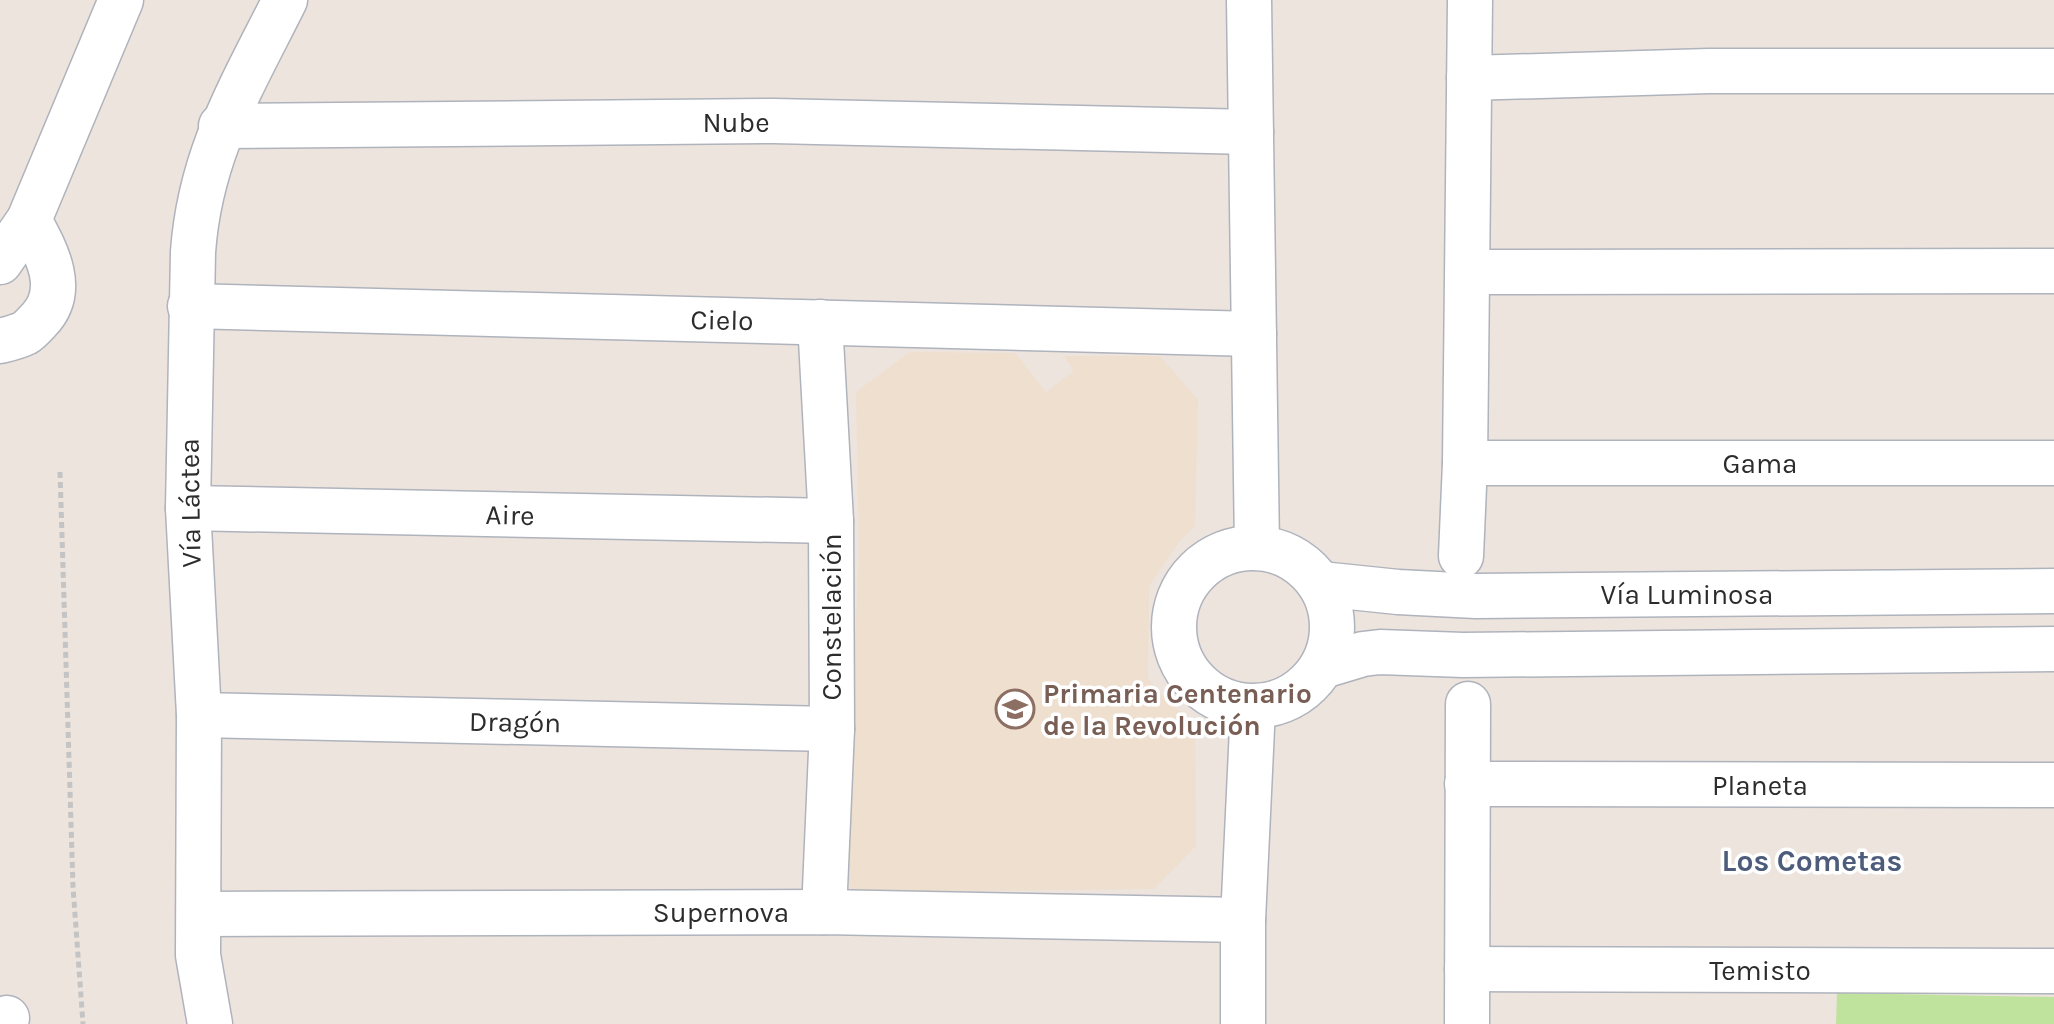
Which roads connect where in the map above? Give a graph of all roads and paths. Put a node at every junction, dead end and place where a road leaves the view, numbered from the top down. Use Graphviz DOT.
graph roads {
  1 [pos="121,0"];
  2 [pos="285,0"];
  3 [pos="1249,0"];
  4 [pos="1470,0"];
  5 [pos="2054,71"];
  6 [pos="1469,78"];
  7 [pos="221,126"];
  8 [pos="1251,132"];
  9 [pos="29,220"];
  10 [pos="0,262"];
  11 [pos="2054,271"];
  12 [pos="1468,272"];
  13 [pos="190,306"];
  14 [pos="820,322"];
  15 [pos="1254,334"];
  16 [pos="0,341"];
  17 [pos="1465,463"];
  18 [pos="2054,463"];
  19 [pos="60,472"];
  20 [pos="188,508"];
  21 [pos="831,521"];
  22 [pos="1257,547"];
  23 [pos="1461,556"];
  24 [pos="1321,584"];
  25 [pos="2054,591"];
  26 [pos="1797,593"];
  27 [pos="2054,649"];
  28 [pos="1801,652"];
  29 [pos="1323,666"];
  30 [pos="1468,704"];
  31 [pos="1253,707"];
  32 [pos="199,715"];
  33 [pos="832,729"];
  34 [pos="1467,784"];
  35 [pos="2054,785"];
  36 [pos="824,912"];
  37 [pos="199,914"];
  38 [pos="1243,920"];
  39 [pos="1467,969"];
  40 [pos="2054,971"];
  41 [pos="83,1024"];
  42 [pos="210,1024"];
  43 [pos="1243,1024"];
  44 [pos="1467,1024"];
  1 -- 9 [label="street"];
  2 -- 7 [label="street, Vía Láctea"];
  3 -- 8 [label="street"];
  4 -- 6 [label="street"];
  5 -- 6 [label="street"];
  6 -- 12 [label="street"];
  7 -- 8 [label="street, Nube"];
  7 -- 13 [label="street, Vía Láctea"];
  8 -- 15 [label="street"];
  9 -- 10 [label="street"];
  9 -- 16 [label="street"];
  11 -- 12 [label="street"];
  12 -- 17 [label="street"];
  13 -- 14 [label="street, Cielo"];
  13 -- 20 [label="street, Vía Láctea"];
  14 -- 15 [label="street, Cielo"];
  14 -- 21 [label="street, Constelación"];
  15 -- 22 [label="street"];
  17 -- 18 [label="street, Gama"];
  17 -- 23 [label="street"];
  19 -- 41 [label="path"];
  20 -- 21 [label="street, Aire"];
  20 -- 32 [label="street, Vía Láctea"];
  21 -- 33 [label="street, Constelación"];
  22 -- 24 [label="street"];
  22 -- 31 [label="street"];
  24 -- 26 [label="street, Vía Luminosa"];
  24 -- 29 [label="street"];
  25 -- 26 [label="street, Vía Luminosa"];
  26 -- 28 [label="street"];
  27 -- 28 [label="street, Vía Luminosa"];
  28 -- 29 [label="street, Vía Luminosa"];
  29 -- 31 [label="street"];
  30 -- 34 [label="street"];
  31 -- 38 [label="street"];
  32 -- 33 [label="street, Dragón"];
  32 -- 37 [label="street, Vía Láctea"];
  33 -- 36 [label="street, Constelación"];
  34 -- 35 [label="street, Planeta"];
  34 -- 39 [label="street"];
  36 -- 37 [label="street, Supernova"];
  36 -- 38 [label="street, Supernova"];
  37 -- 42 [label="street, Vía Láctea"];
  38 -- 43 [label="street"];
  39 -- 40 [label="street, Temisto"];
  39 -- 44 [label="street"];
}
